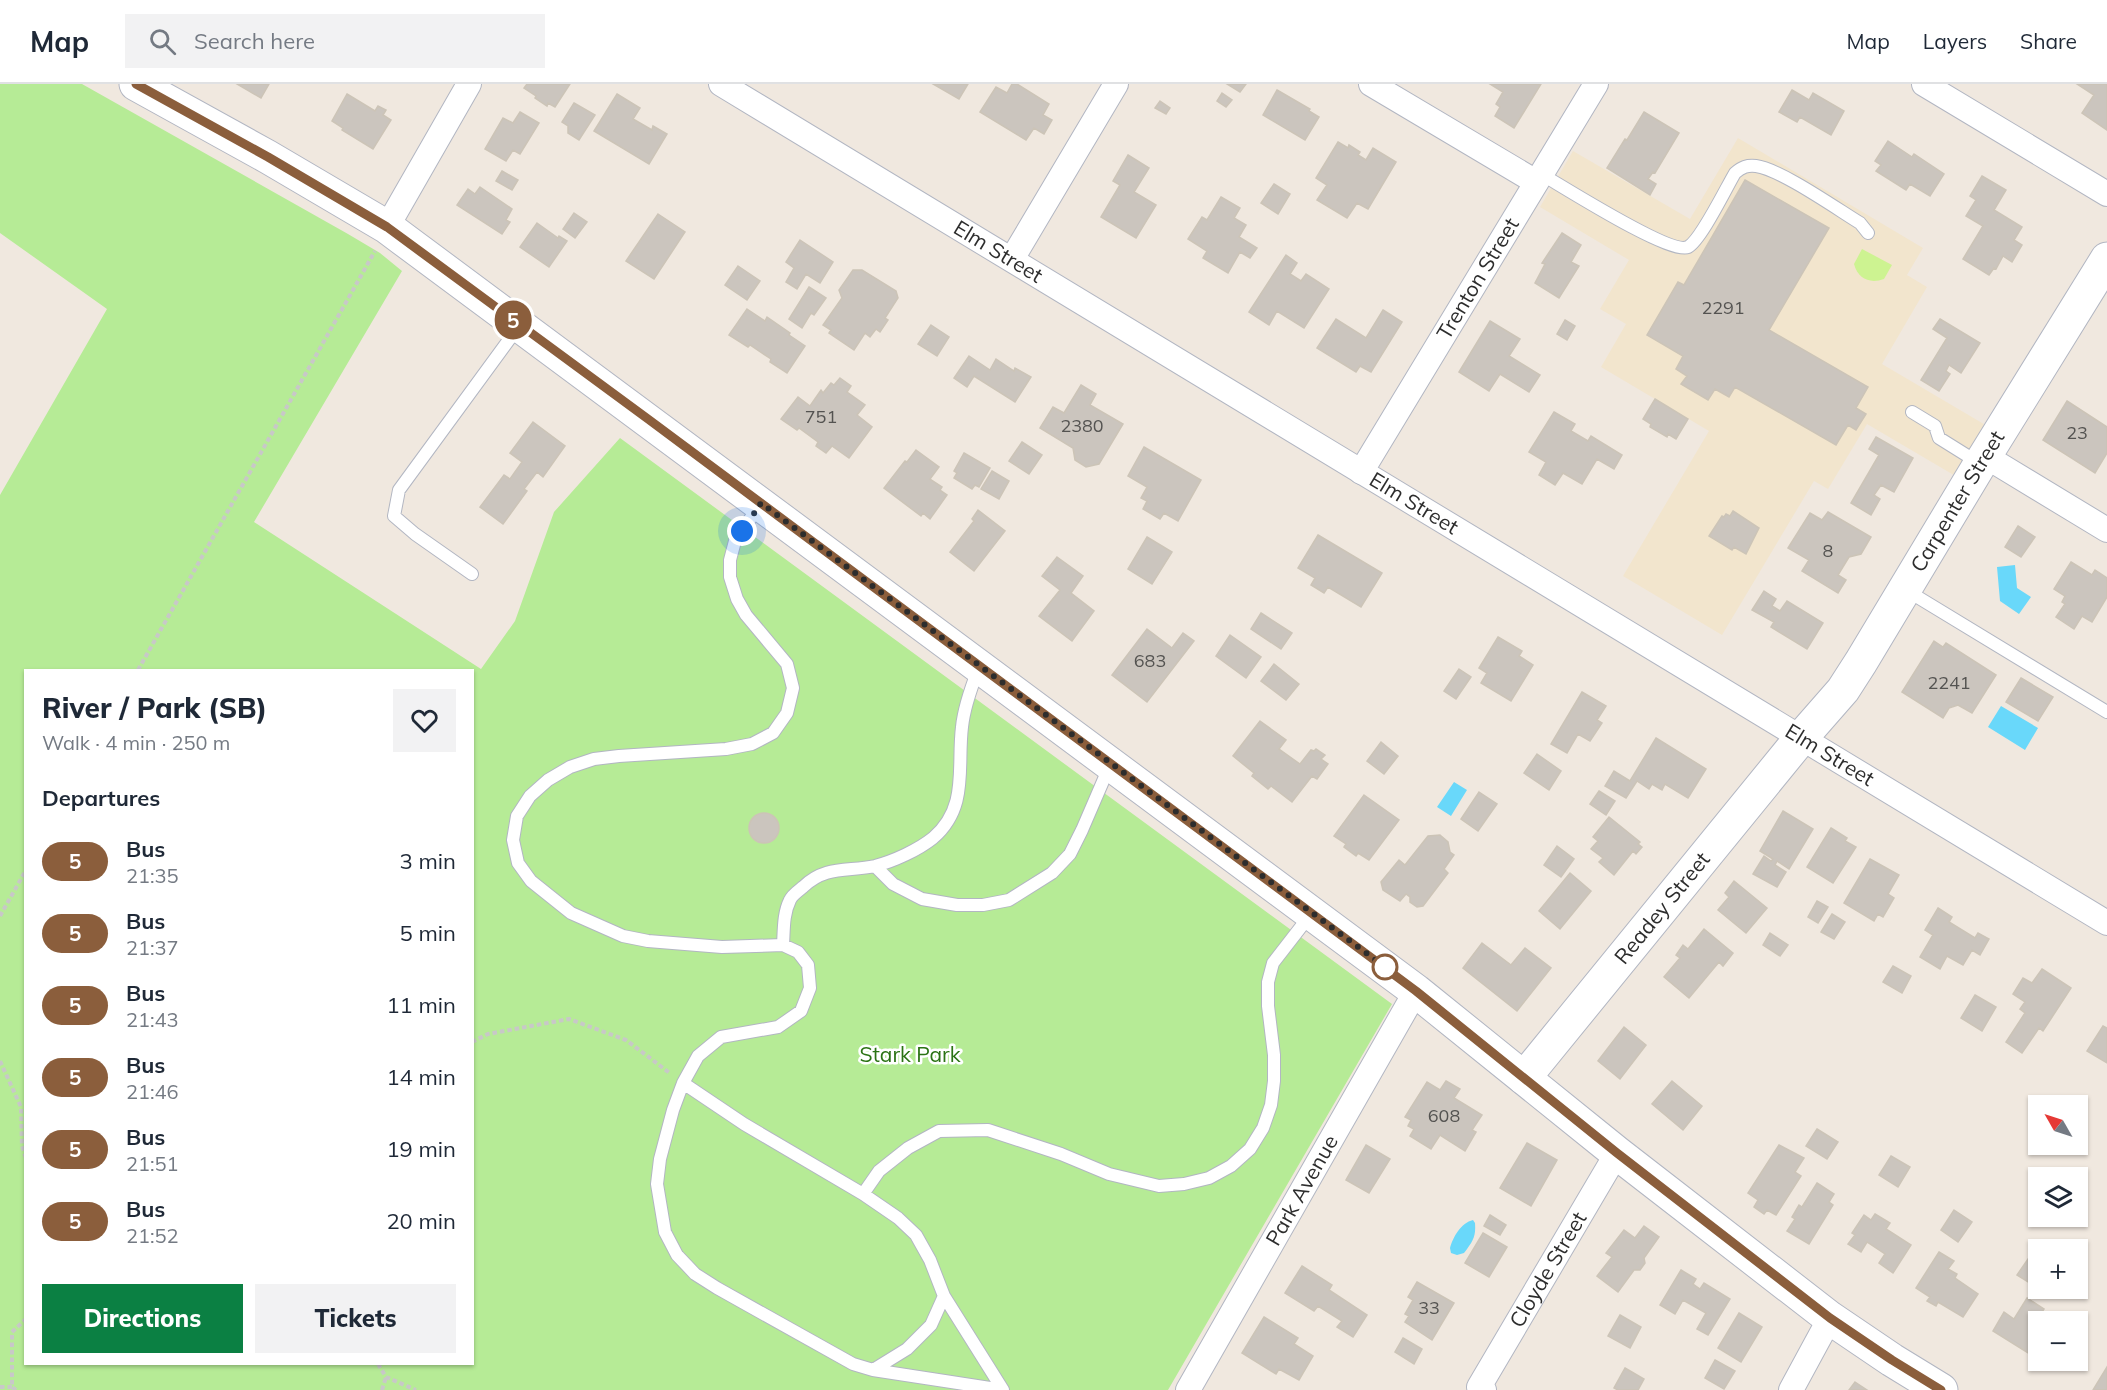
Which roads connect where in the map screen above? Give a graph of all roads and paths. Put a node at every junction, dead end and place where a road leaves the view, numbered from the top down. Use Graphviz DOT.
graph roads {
  1 [pos="136,84"];
  2 [pos="469,84"];
  3 [pos="722,84"];
  4 [pos="1116,84"];
  5 [pos="1371,84"];
  6 [pos="1596,84"];
  7 [pos="1924,84"];
  8 [pos="1538,178"];
  9 [pos="2107,194"];
  10 [pos="1868,233"];
  11 [pos="383,236"];
  12 [pos="1012,259"];
  13 [pos="2107,259"];
  14 [pos="520,325"];
  15 [pos="1912,412"];
  16 [pos="1983,460"];
  17 [pos="1361,472"];
  18 [pos="761,503"];
  19 [pos="2107,530"];
  20 [pos="472,574"];
  21 [pos="1905,589"];
  22 [pos="979,666"];
  23 [pos="139,669"];
  24 [pos="2107,712"];
  25 [pos="1802,738"];
  26 [pos="1111,764"];
  27 [pos="875,866"];
  28 [pos="24,874"];
  29 [pos="1312,913"];
  30 [pos="0,916"];
  31 [pos="2107,923"];
  32 [pos="783,945"];
  33 [pos="1416,991"];
  34 [pos="474,1041"];
  35 [pos="0,1061"];
  36 [pos="1524,1078"];
  37 [pos="683,1083"];
  38 [pos="24,1152"];
  39 [pos="1617,1153"];
  40 [pos="863,1194"];
  41 [pos="944,1296"];
  42 [pos="1830,1318"];
  43 [pos="24,1320"];
  44 [pos="379,1365"];
  45 [pos="873,1370"];
  46 [pos="386,1377"];
  47 [pos="0,1387"];
  48 [pos="14,1389"];
  49 [pos="1482,1389"];
  50 [pos="382,1390"];
  51 [pos="416,1390"];
  52 [pos="1003,1390"];
  53 [pos="1188,1390"];
  54 [pos="1791,1390"];
  55 [pos="1941,1390"];
  1 -- 11 [label="street"];
  2 -- 11 [label="street"];
  3 -- 12 [label="street, Elm Street"];
  4 -- 12 [label="street"];
  5 -- 8 [label="street"];
  6 -- 8 [label="street, Trenton Street"];
  7 -- 9 [label="street"];
  8 -- 10 [label="lane"];
  8 -- 17 [label="street, Trenton Street"];
  11 -- 14 [label="street"];
  11 -- 23 [label="path"];
  12 -- 17 [label="street, Elm Street"];
  13 -- 16 [label="street, Carpenter Street"];
  14 -- 18 [label="street"];
  14 -- 20 [label="lane"];
  15 -- 16 [label="lane"];
  16 -- 19 [label="street"];
  16 -- 21 [label="street, Carpenter Street"];
  17 -- 25 [label="street, Elm Street"];
  18 -- 22 [label="street"];
  18 -- 32 [label="lane"];
  21 -- 24 [label="lane"];
  21 -- 25 [label="street, Carpenter Street"];
  22 -- 26 [label="street"];
  22 -- 27 [label="lane"];
  25 -- 31 [label="street, Elm Street"];
  25 -- 36 [label="street, Readey Street"];
  26 -- 27 [label="lane"];
  26 -- 29 [label="street"];
  27 -- 32 [label="lane"];
  28 -- 30 [label="path"];
  29 -- 33 [label="street"];
  29 -- 40 [label="lane"];
  32 -- 37 [label="lane"];
  33 -- 36 [label="street"];
  33 -- 53 [label="street, Park Avenue"];
  34 -- 37 [label="path"];
  35 -- 38 [label="path"];
  36 -- 39 [label="street"];
  37 -- 40 [label="lane"];
  37 -- 45 [label="lane"];
  39 -- 42 [label="street"];
  39 -- 49 [label="street, Cloyde Street"];
  40 -- 41 [label="lane"];
  41 -- 45 [label="lane"];
  41 -- 52 [label="lane"];
  42 -- 54 [label="street"];
  42 -- 55 [label="street"];
  43 -- 48 [label="path"];
  44 -- 46 [label="path"];
  45 -- 52 [label="lane"];
  46 -- 50 [label="path"];
  46 -- 51 [label="path"];
  47 -- 48 [label="path"];
}
